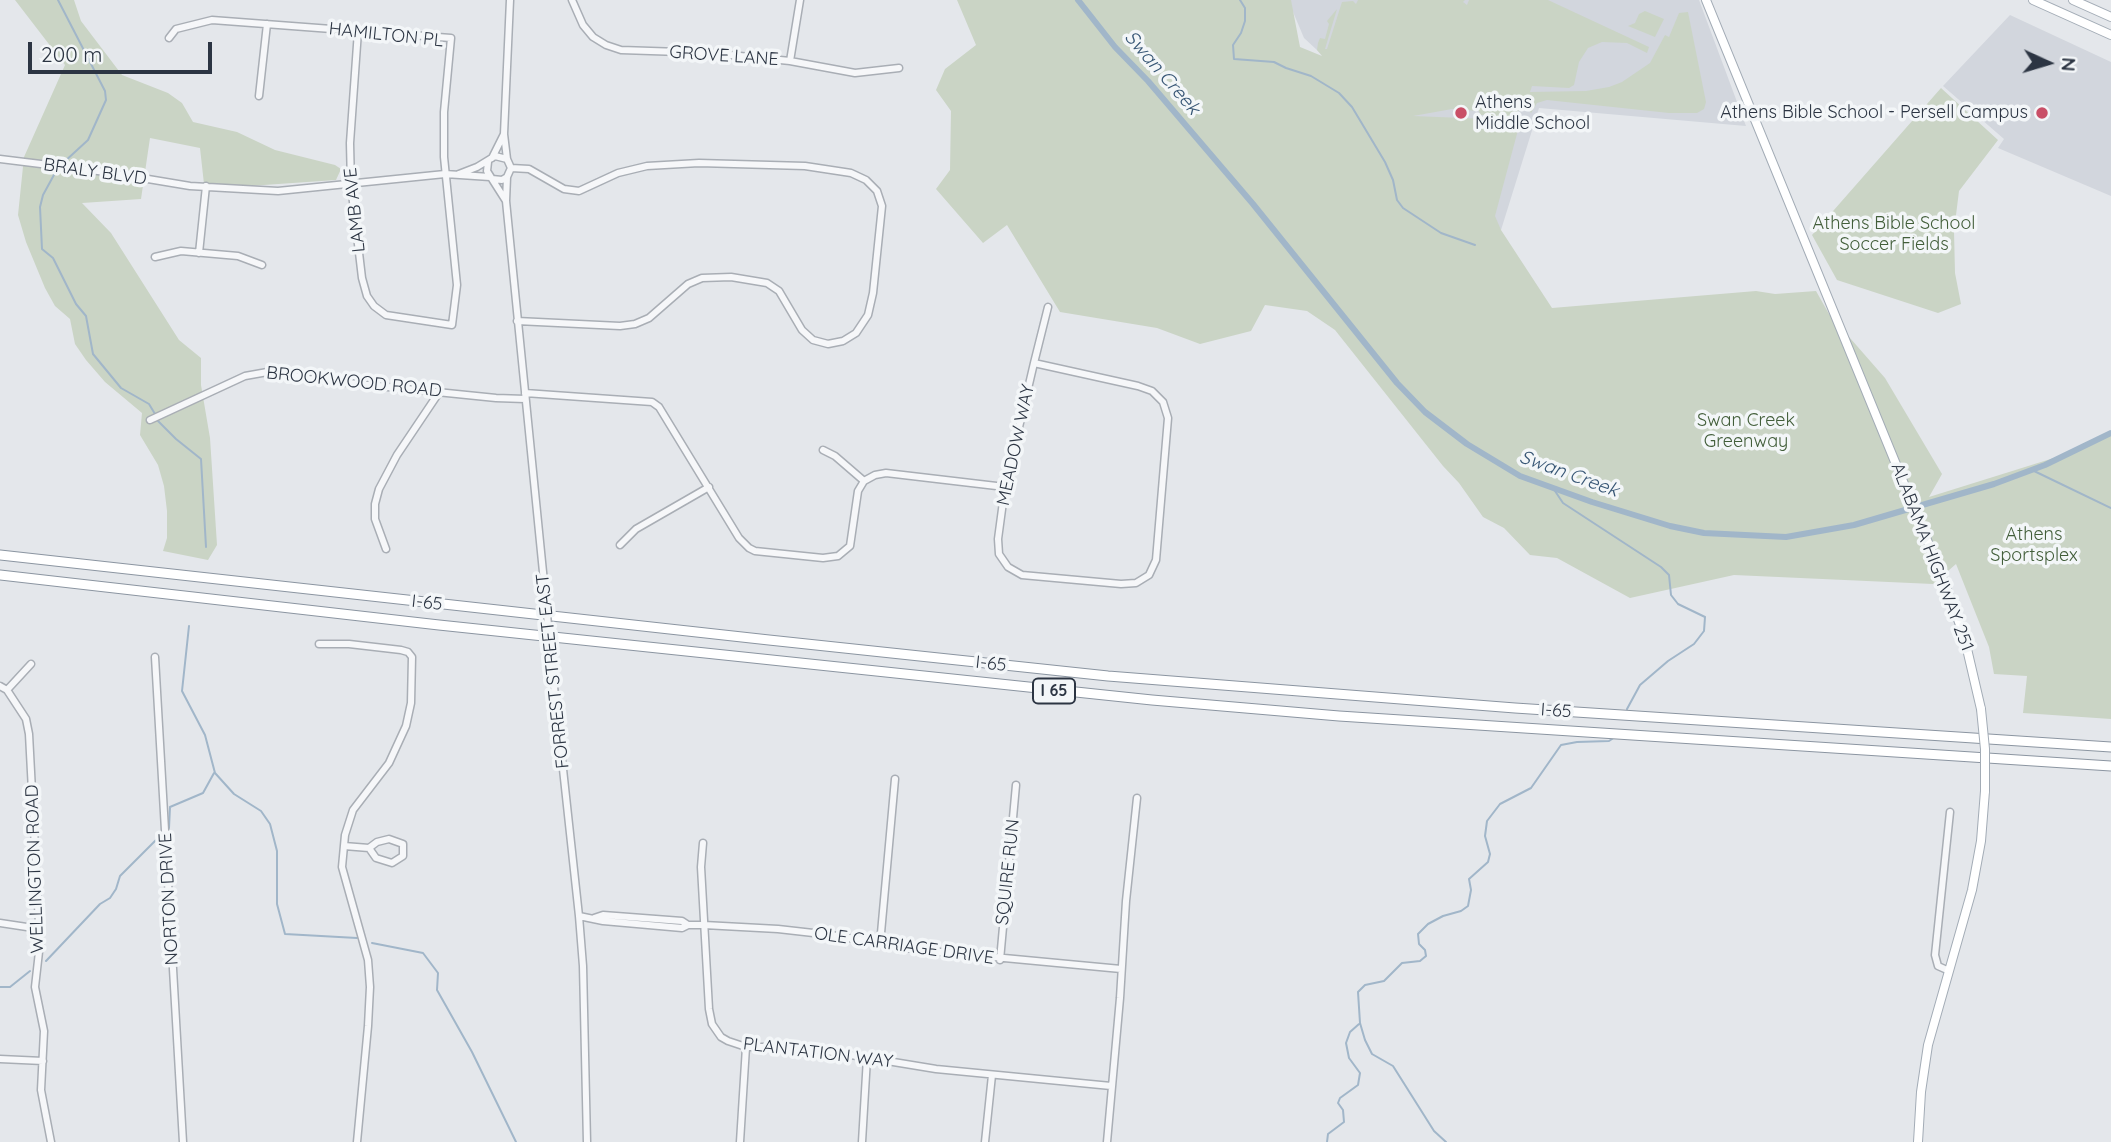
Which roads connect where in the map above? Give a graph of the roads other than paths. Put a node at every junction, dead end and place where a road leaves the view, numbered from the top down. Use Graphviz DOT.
graph roads {
  1 [pos="510,0"];
  2 [pos="572,0"];
  3 [pos="800,0"];
  4 [pos="1706,0"];
  5 [pos="2033,0"];
  6 [pos="2073,0"];
  7 [pos="2111,17"];
  8 [pos="267,24"];
  9 [pos="358,31"];
  10 [pos="2111,35"];
  11 [pos="169,38"];
  12 [pos="790,61"];
  13 [pos="899,68"];
  14 [pos="260,96"];
  15 [pos="504,134"];
  16 [pos="0,159"];
  17 [pos="507,159"];
  18 [pos="490,160"];
  19 [pos="511,168"];
  20 [pos="459,173"];
  21 [pos="445,174"];
  22 [pos="507,177"];
  23 [pos="491,178"];
  24 [pos="351,185"];
  25 [pos="206,186"];
  26 [pos="506,201"];
  27 [pos="200,253"];
  28 [pos="155,257"];
  29 [pos="262,265"];
  30 [pos="1048,306"];
  31 [pos="517,321"];
  32 [pos="452,325"];
  33 [pos="1034,363"];
  34 [pos="440,391"];
  35 [pos="525,396"];
  36 [pos="150,420"];
  37 [pos="822,450"];
  38 [pos="864,481"];
  39 [pos="709,487"];
  40 [pos="1005,487"];
  41 [pos="620,545"];
  42 [pos="386,549"];
  43 [pos="0,555"];
  44 [pos="0,575"];
  45 [pos="319,644"];
  46 [pos="155,657"];
  47 [pos="31,664"];
  48 [pos="0,686"];
  49 [pos="7,690"];
  50 [pos="2111,747"];
  51 [pos="2111,766"];
  52 [pos="895,779"];
  53 [pos="1016,785"];
  54 [pos="1137,798"];
  55 [pos="1950,812"];
  56 [pos="703,843"];
  57 [pos="344,846"];
  58 [pos="369,848"];
  59 [pos="579,916"];
  60 [pos="0,923"];
  61 [pos="704,925"];
  62 [pos="40,929"];
  63 [pos="880,944"];
  64 [pos="1000,960"];
  65 [pos="1121,969"];
  66 [pos="1947,970"];
  67 [pos="746,1047"];
  68 [pos="867,1058"];
  69 [pos="0,1059"];
  70 [pos="43,1061"];
  71 [pos="992,1075"];
  72 [pos="1111,1086"];
  73 [pos="51,1142"];
  74 [pos="183,1142"];
  75 [pos="357,1142"];
  76 [pos="587,1142"];
  77 [pos="740,1142"];
  78 [pos="862,1142"];
  79 [pos="985,1142"];
  80 [pos="1107,1142"];
  81 [pos="1918,1142"];
  1 -- 15 [label="street"];
  2 -- 12 [label="street, GROVE LANE"];
  3 -- 12 [label="street"];
  4 -- 66 [label="main road, ALABAMA HIGHWAY 251, bridge"];
  5 -- 10 [label="main road"];
  6 -- 7 [label="main road"];
  8 -- 9 [label="street, HAMILTON PL"];
  8 -- 11 [label="street, HAMILTON PL"];
  8 -- 14 [label="street"];
  9 -- 21 [label="street, HAMILTON PL"];
  9 -- 24 [label="street, LAMB AVE"];
  12 -- 13 [label="street, GROVE LANE"];
  15 -- 17 [label="street"];
  15 -- 18 [label="street"];
  16 -- 25 [label="street, BRALY BLVD"];
  17 -- 18 [label="street"];
  17 -- 19 [label="street"];
  18 -- 20 [label="street"];
  18 -- 23 [label="street"];
  19 -- 22 [label="street"];
  19 -- 31 [label="street"];
  20 -- 21 [label="street"];
  20 -- 23 [label="street"];
  21 -- 24 [label="street"];
  21 -- 32 [label="street, HAMILTON PL"];
  22 -- 23 [label="street"];
  22 -- 26 [label="street, FORREST STREET EAST"];
  23 -- 26 [label="street, FORREST STREET EAST"];
  24 -- 25 [label="street, BRALY BLVD"];
  24 -- 32 [label="street, LAMB AVE"];
  25 -- 27 [label="street"];
  26 -- 31 [label="street, FORREST STREET EAST"];
  27 -- 28 [label="street"];
  27 -- 29 [label="street"];
  30 -- 33 [label="street, MEADOW WAY"];
  31 -- 35 [label="street, FORREST STREET EAST"];
  33 -- 40 [label="street, MEADOW WAY"];
  33 -- 40 [label="street, MEADOW WAY"];
  34 -- 35 [label="street, BROOKWOOD ROAD"];
  34 -- 36 [label="street, BROOKWOOD ROAD"];
  34 -- 42 [label="street"];
  35 -- 39 [label="street, BROOKWOOD ROAD"];
  35 -- 59 [label="street, FORREST STREET EAST, bridge"];
  37 -- 38 [label="street"];
  38 -- 39 [label="street"];
  38 -- 40 [label="street"];
  39 -- 41 [label="street"];
  43 -- 50 [label="highway, I-65 / I 65"];
  44 -- 51 [label="highway, I 65"];
  45 -- 57 [label="street"];
  46 -- 74 [label="street, NORTON DRIVE"];
  47 -- 49 [label="street"];
  48 -- 49 [label="street, WELLINGTON ROAD"];
  49 -- 62 [label="street, WELLINGTON ROAD"];
  52 -- 63 [label="street"];
  53 -- 64 [label="street, SQUIRE RUN"];
  54 -- 65 [label="street"];
  55 -- 66 [label="street"];
  56 -- 61 [label="street, PLANTATION WAY"];
  57 -- 58 [label="street"];
  57 -- 75 [label="street"];
  58 -- 58 [label="street"];
  59 -- 61 [label="street, OLE CARRIAGE DRIVE"];
  59 -- 76 [label="street, FORREST STREET EAST"];
  60 -- 62 [label="street"];
  61 -- 63 [label="street, OLE CARRIAGE DRIVE"];
  61 -- 67 [label="street, PLANTATION WAY"];
  62 -- 70 [label="street, WELLINGTON ROAD"];
  63 -- 64 [label="street, OLE CARRIAGE DRIVE"];
  64 -- 65 [label="street, OLE CARRIAGE DRIVE"];
  65 -- 72 [label="street"];
  66 -- 81 [label="main road, ALABAMA HIGHWAY 251"];
  67 -- 68 [label="street, PLANTATION WAY"];
  67 -- 77 [label="street"];
  68 -- 71 [label="street, PLANTATION WAY"];
  68 -- 78 [label="street"];
  69 -- 70 [label="street"];
  70 -- 73 [label="street, WELLINGTON ROAD"];
  71 -- 72 [label="street, PLANTATION WAY"];
  71 -- 79 [label="street"];
  72 -- 80 [label="street"];
}
